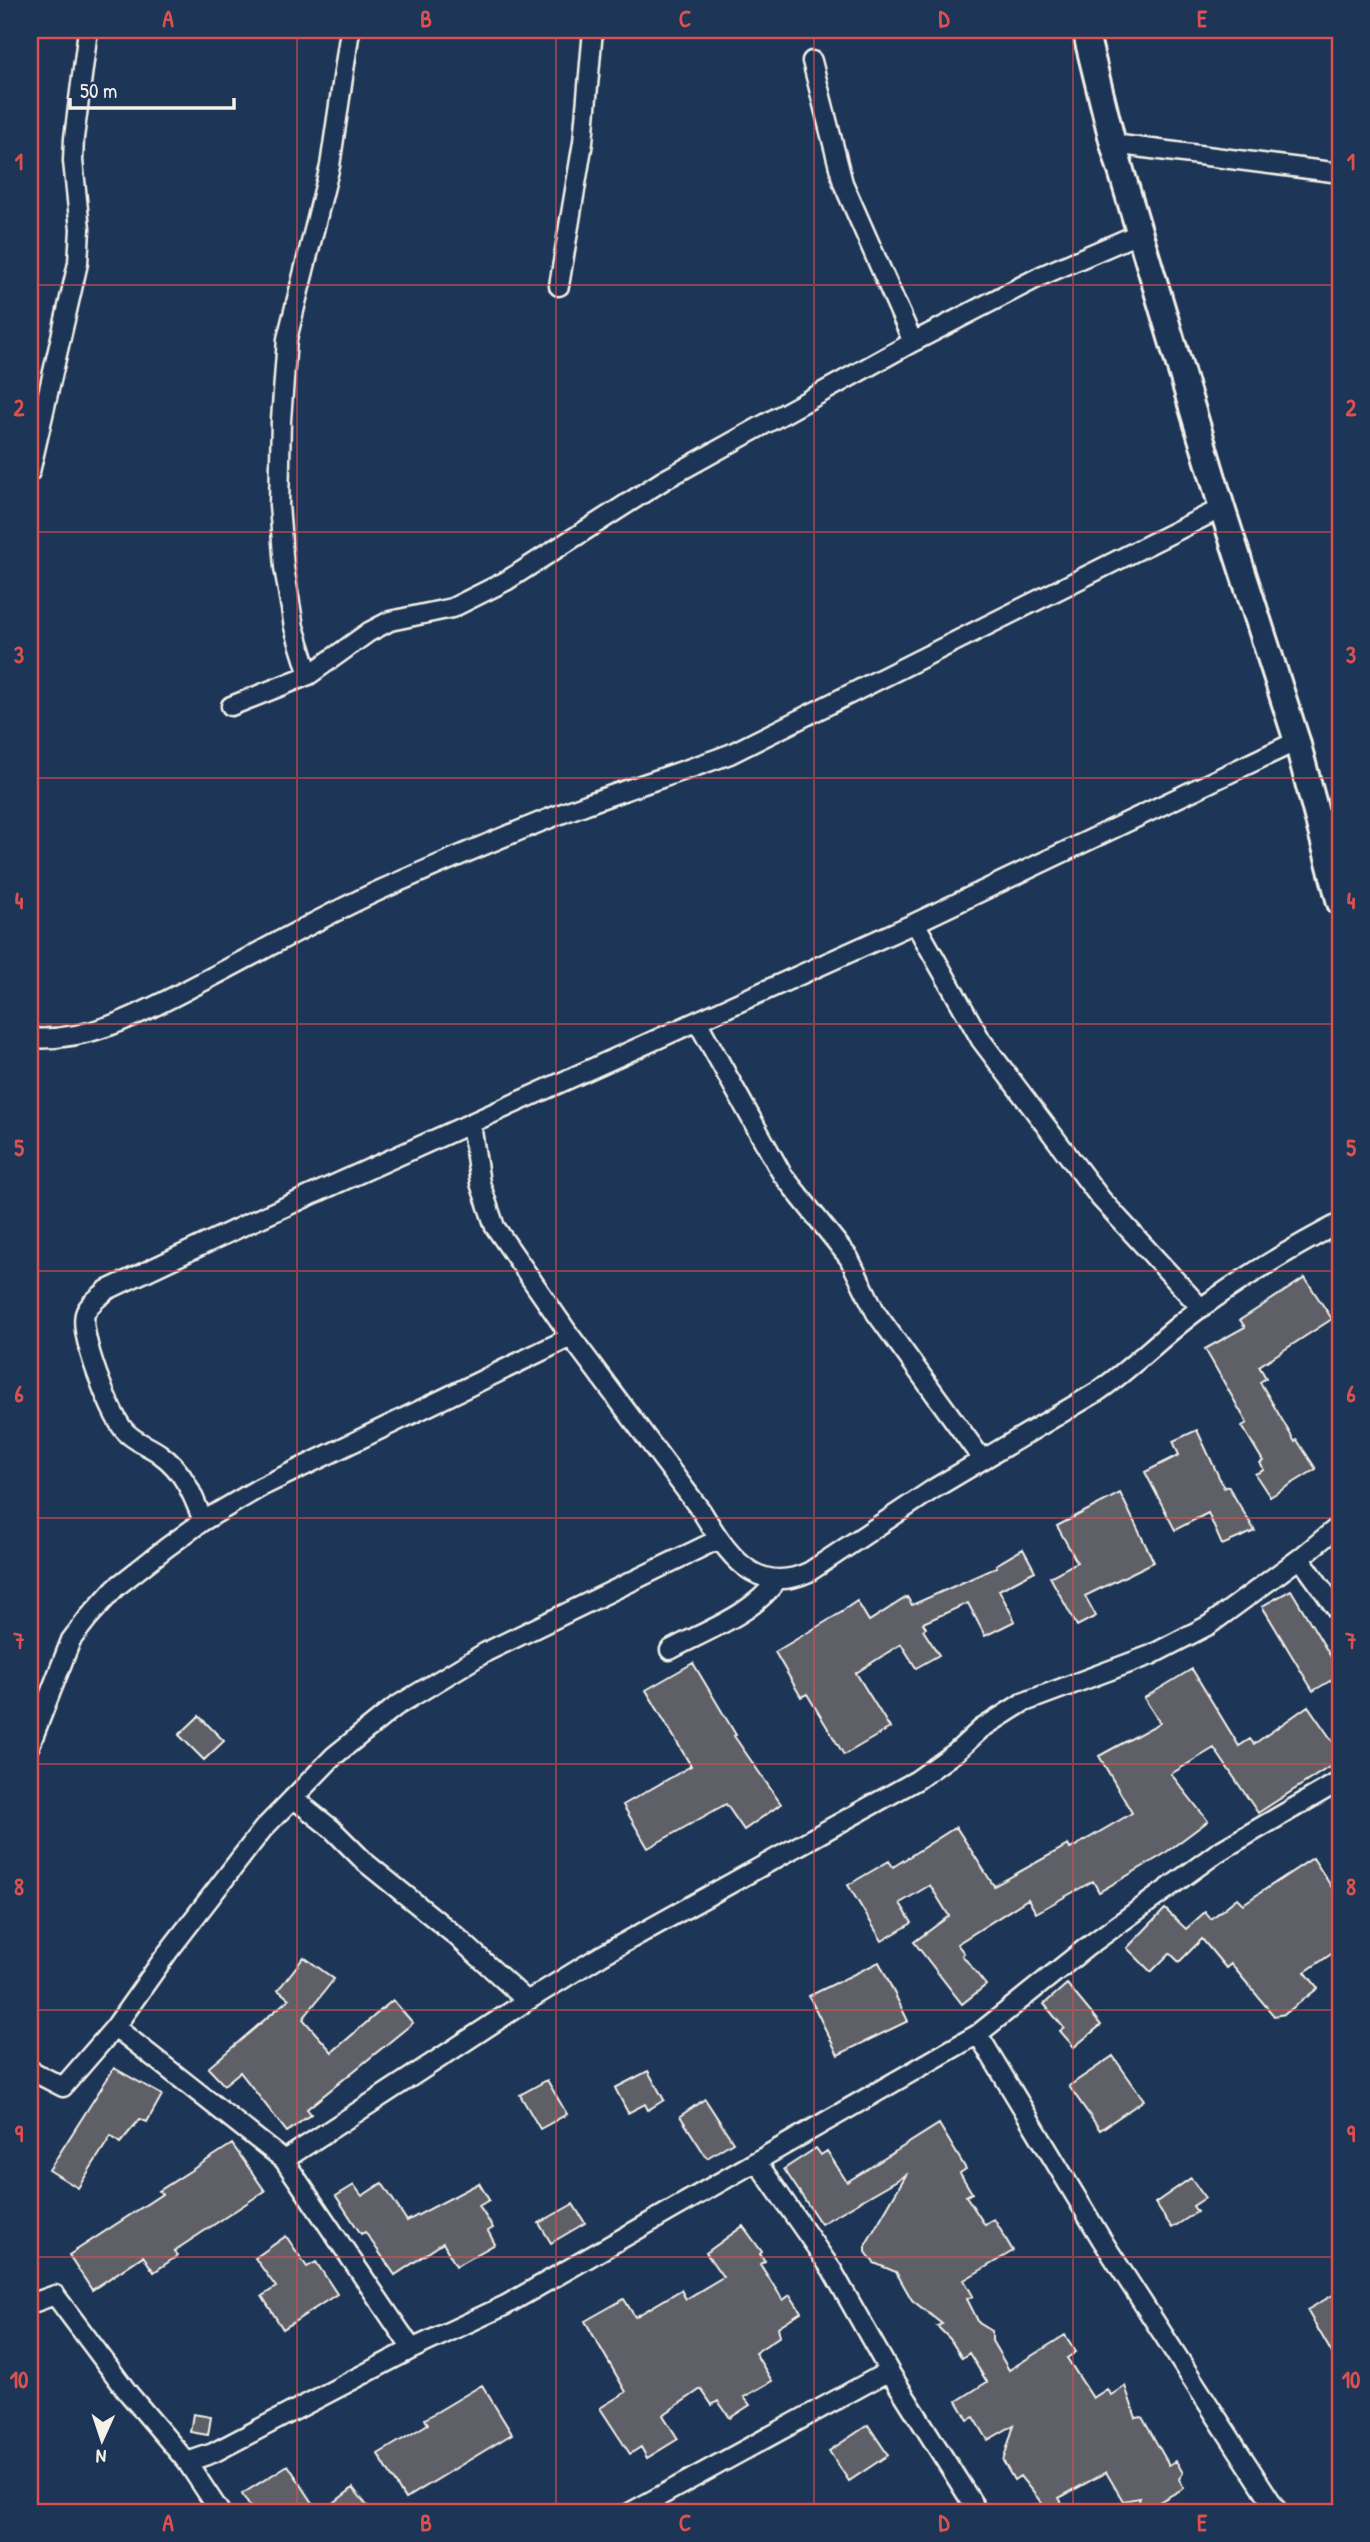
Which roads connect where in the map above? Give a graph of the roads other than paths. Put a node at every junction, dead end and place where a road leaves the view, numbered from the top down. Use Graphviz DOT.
graph roads {
  1 [pos="88,30"];
  2 [pos="350,30"];
  3 [pos="593,30"];
  4 [pos="1085,30"];
  5 [pos="812,61"];
  6 [pos="1113,144"];
  7 [pos="1340,173"];
  8 [pos="1140,233"];
  9 [pos="559,286"];
  10 [pos="913,342"];
  11 [pos="30,472"];
  12 [pos="1222,508"];
  13 [pos="309,675"];
  14 [pos="231,706"];
  15 [pos="1297,741"];
  16 [pos="1340,903"];
  17 [pos="915,923"];
  18 [pos="697,1021"];
  19 [pos="30,1038"];
  20 [pos="471,1124"];
  21 [pos="1340,1223"];
  22 [pos="1200,1308"];
  23 [pos="571,1337"];
  24 [pos="982,1459"];
  25 [pos="203,1521"];
  26 [pos="1340,1525"];
  27 [pos="719,1539"];
  28 [pos="1300,1558"];
  29 [pos="777,1580"];
  30 [pos="1340,1614"];
  31 [pos="670,1650"];
  32 [pos="30,1745"];
  33 [pos="1340,1781"];
  34 [pos="293,1798"];
  35 [pos="527,2001"];
  36 [pos="115,2027"];
  37 [pos="978,2034"];
  38 [pos="30,2070"];
  39 [pos="284,2160"];
  40 [pos="757,2162"];
  41 [pos="30,2304"];
  42 [pos="412,2349"];
  43 [pos="889,2371"];
  44 [pos="187,2462"];
  45 [pos="220,2512"];
  46 [pos="631,2512"];
  47 [pos="978,2512"];
  48 [pos="1278,2512"];
  1 -- 11 [label="street"];
  2 -- 13 [label="street"];
  3 -- 9 [label="street"];
  4 -- 6 [label="street"];
  5 -- 10 [label="street"];
  6 -- 7 [label="street"];
  6 -- 8 [label="street"];
  8 -- 10 [label="street"];
  8 -- 12 [label="street"];
  10 -- 13 [label="street"];
  12 -- 15 [label="street"];
  12 -- 19 [label="street"];
  13 -- 14 [label="street"];
  15 -- 16 [label="street"];
  15 -- 17 [label="street"];
  17 -- 18 [label="street"];
  17 -- 22 [label="street"];
  18 -- 20 [label="street"];
  18 -- 24 [label="street"];
  20 -- 23 [label="street"];
  20 -- 25 [label="street"];
  21 -- 22 [label="street"];
  22 -- 24 [label="street"];
  23 -- 25 [label="street"];
  23 -- 27 [label="street"];
  24 -- 29 [label="street"];
  25 -- 32 [label="street"];
  26 -- 28 [label="street"];
  27 -- 29 [label="street"];
  27 -- 34 [label="street"];
  28 -- 30 [label="street"];
  28 -- 35 [label="street"];
  29 -- 31 [label="street"];
  33 -- 37 [label="street"];
  34 -- 35 [label="street"];
  34 -- 36 [label="street"];
  35 -- 39 [label="street"];
  36 -- 38 [label="street"];
  36 -- 39 [label="street"];
  37 -- 40 [label="street"];
  37 -- 48 [label="street"];
  39 -- 42 [label="street"];
  40 -- 42 [label="street"];
  40 -- 43 [label="street"];
  41 -- 44 [label="street"];
  42 -- 44 [label="street"];
  43 -- 46 [label="street"];
  43 -- 47 [label="street"];
  44 -- 45 [label="street"];
}
